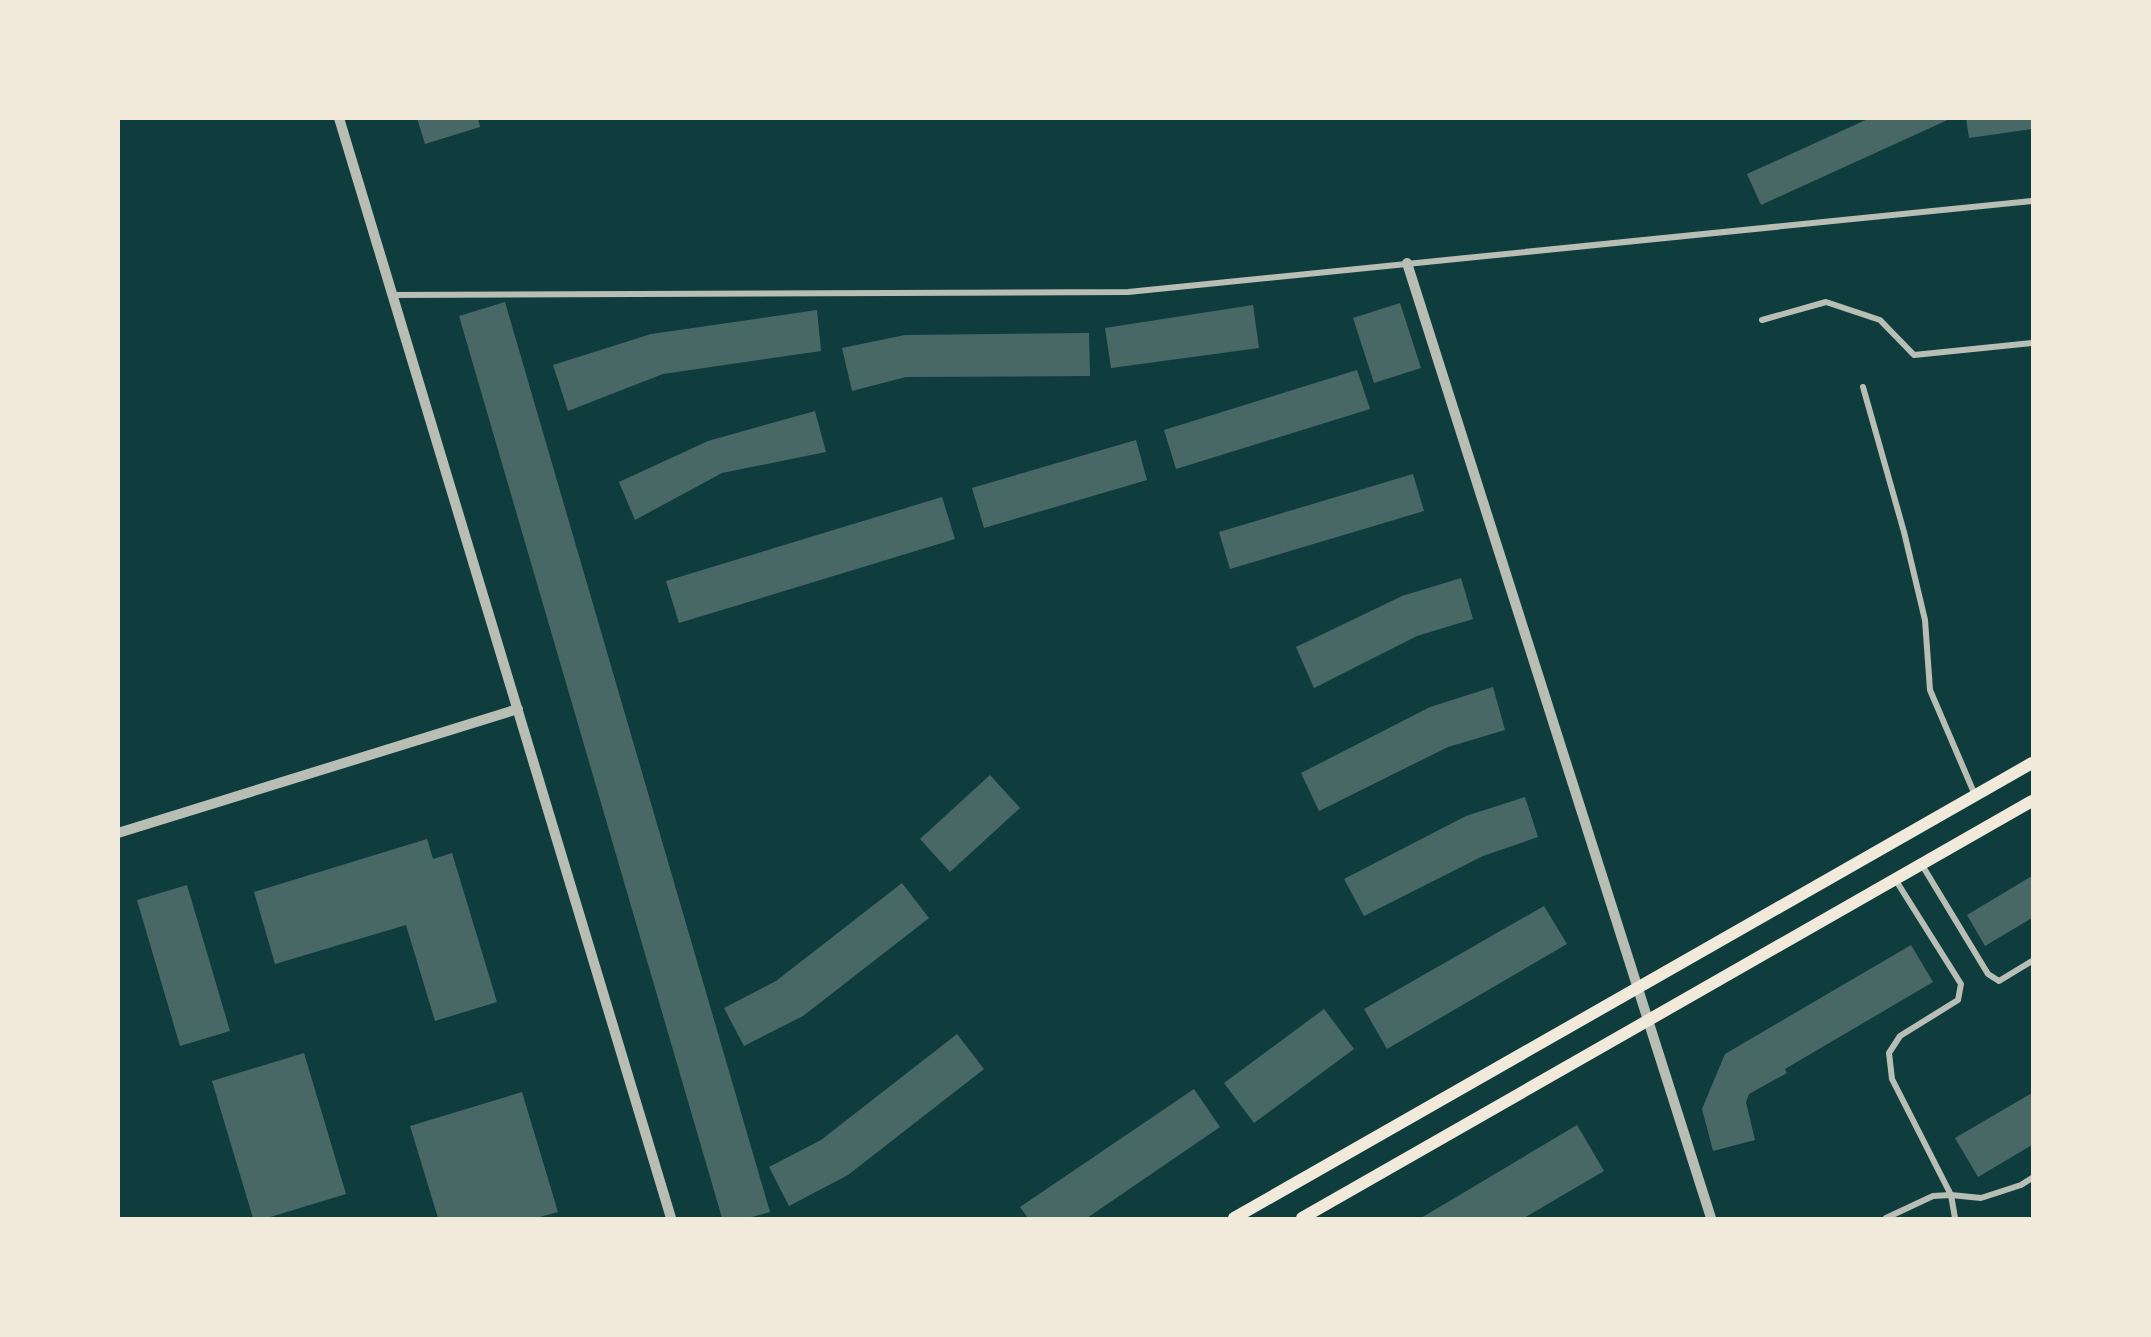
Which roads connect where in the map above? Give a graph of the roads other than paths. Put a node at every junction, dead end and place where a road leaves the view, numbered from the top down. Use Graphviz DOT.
graph roads {
  1 [pos="339,118"];
  2 [pos="2032,201"];
  3 [pos="1407,263"];
  4 [pos="392,295"];
  5 [pos="1762,320"];
  6 [pos="2032,343"];
  7 [pos="1863,387"];
  8 [pos="518,709"];
  9 [pos="2032,763"];
  10 [pos="1976,795"];
  11 [pos="2032,801"];
  12 [pos="118,833"];
  13 [pos="1921,864"];
  14 [pos="1895,879"];
  15 [pos="2032,961"];
  16 [pos="1637,988"];
  17 [pos="1649,1021"];
  18 [pos="2032,1178"];
  19 [pos="1951,1195"];
  20 [pos="671,1218"];
  21 [pos="1234,1218"];
  22 [pos="1302,1218"];
  23 [pos="1711,1218"];
  24 [pos="1886,1218"];
  25 [pos="1955,1218"];
  1 -- 4 [label="street"];
  2 -- 3 [label="street"];
  3 -- 4 [label="street"];
  3 -- 16 [label="street"];
  4 -- 8 [label="street"];
  5 -- 6 [label="street"];
  7 -- 10 [label="street"];
  8 -- 12 [label="street"];
  8 -- 20 [label="street"];
  9 -- 10 [label="main road"];
  10 -- 16 [label="main road"];
  11 -- 13 [label="main road"];
  13 -- 14 [label="main road"];
  13 -- 15 [label="street"];
  14 -- 17 [label="main road"];
  14 -- 19 [label="street"];
  16 -- 17 [label="street"];
  16 -- 21 [label="main road"];
  17 -- 22 [label="main road"];
  17 -- 23 [label="street"];
  18 -- 19 [label="street"];
  19 -- 24 [label="street"];
  19 -- 25 [label="street"];
}
